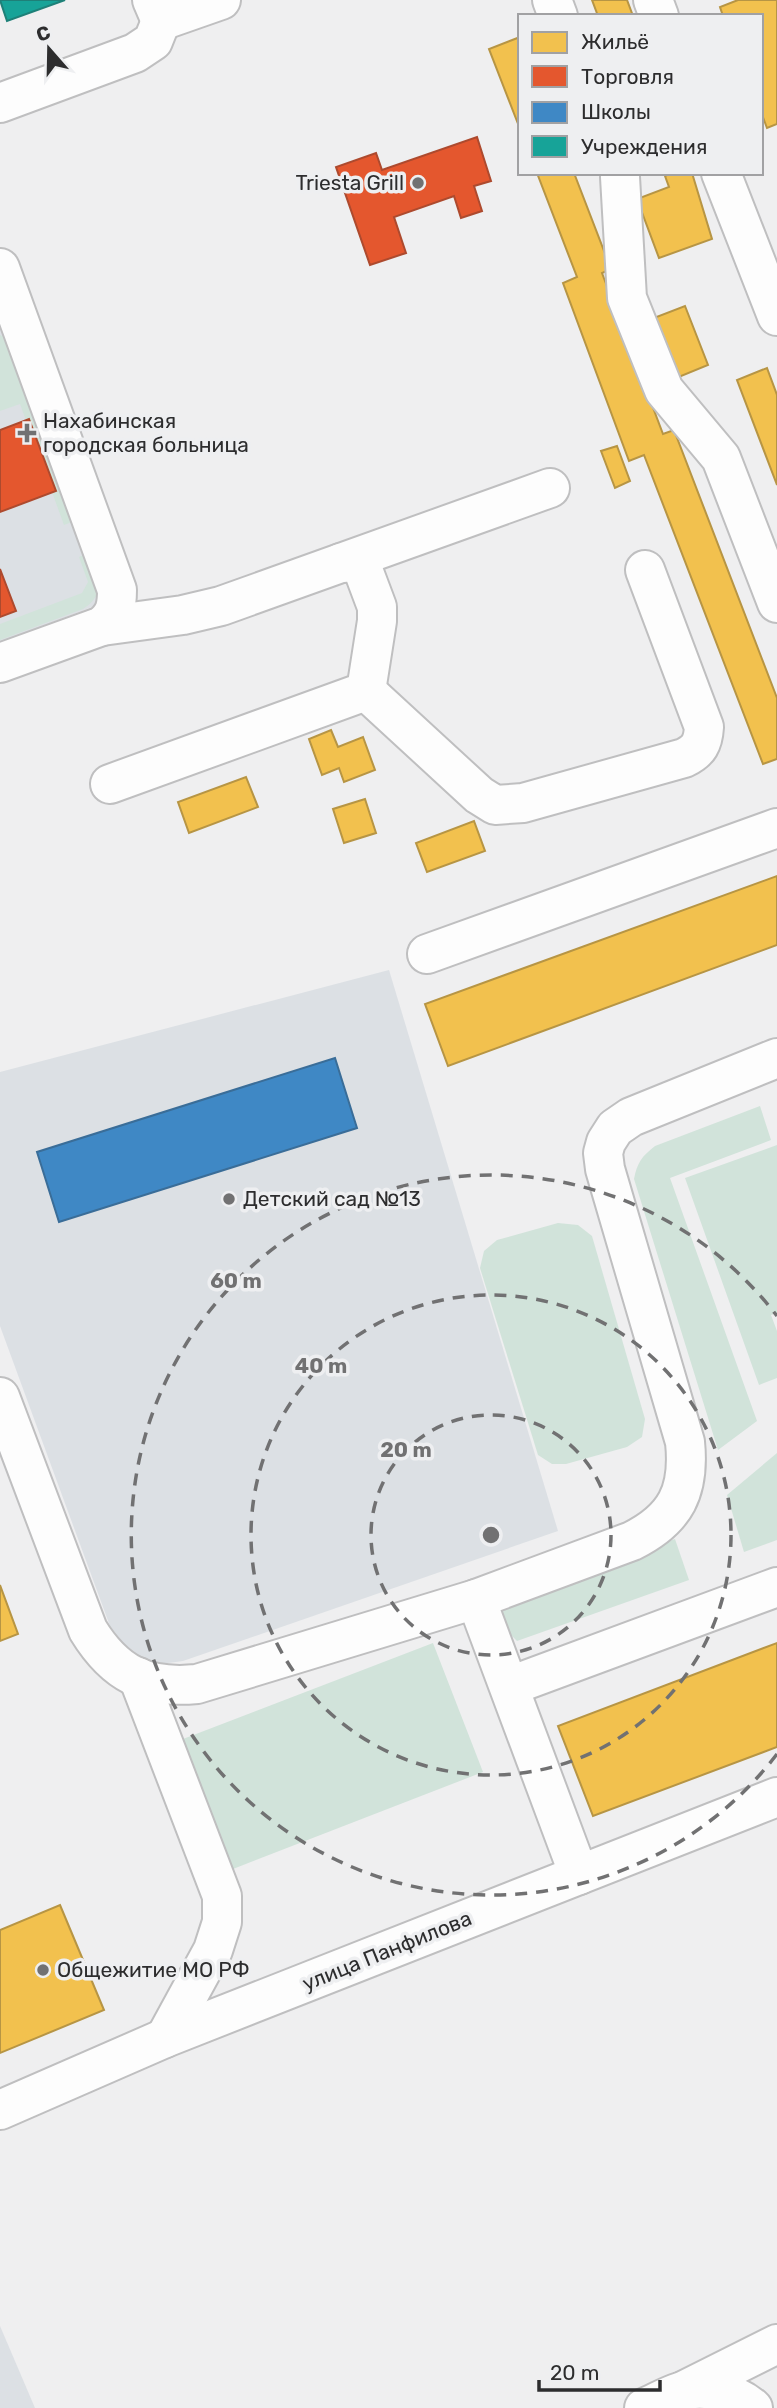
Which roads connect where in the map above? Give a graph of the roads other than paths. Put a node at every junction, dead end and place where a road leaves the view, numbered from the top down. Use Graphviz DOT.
graph roads {
  1 [pos="221,0"];
  2 [pos="156,11"];
  3 [pos="0,103"];
  4 [pos="623,175"];
  5 [pos="722,175"];
  6 [pos="0,268"];
  7 [pos="777,316"];
  8 [pos="550,488"];
  9 [pos="341,563"];
  10 [pos="645,570"];
  11 [pos="777,603"];
  12 [pos="102,626"];
  13 [pos="0,663"];
  14 [pos="366,691"];
  15 [pos="110,784"];
  16 [pos="777,828"];
  17 [pos="427,954"];
  18 [pos="777,1058"];
  19 [pos="0,1397"];
  20 [pos="777,1587"];
  21 [pos="477,1598"];
  22 [pos="138,1677"];
  23 [pos="510,1686"];
  24 [pos="777,1797"];
  25 [pos="579,1875"];
  26 [pos="165,2038"];
  27 [pos="0,2110"];
  28 [pos="777,2344"];
  29 [pos="682,2391"];
  30 [pos="644,2408"];
  31 [pos="753,2408"];
  1 -- 2 [label="street"];
  2 -- 3 [label="street"];
  4 -- 11 [label="street"];
  5 -- 7 [label="street"];
  6 -- 12 [label="street"];
  8 -- 9 [label="street"];
  9 -- 12 [label="street"];
  9 -- 14 [label="street"];
  10 -- 14 [label="street"];
  12 -- 13 [label="street"];
  14 -- 15 [label="street"];
  16 -- 17 [label="street"];
  18 -- 21 [label="street"];
  19 -- 22 [label="street"];
  20 -- 23 [label="street"];
  21 -- 22 [label="street"];
  21 -- 23 [label="street"];
  22 -- 26 [label="street"];
  23 -- 25 [label="street"];
  24 -- 25 [label="street, улица Панфилова"];
  25 -- 26 [label="street, улица Панфилова"];
  26 -- 27 [label="street, улица Панфилова"];
  28 -- 29 [label="street"];
  29 -- 30 [label="street"];
  29 -- 31 [label="street"];
}
